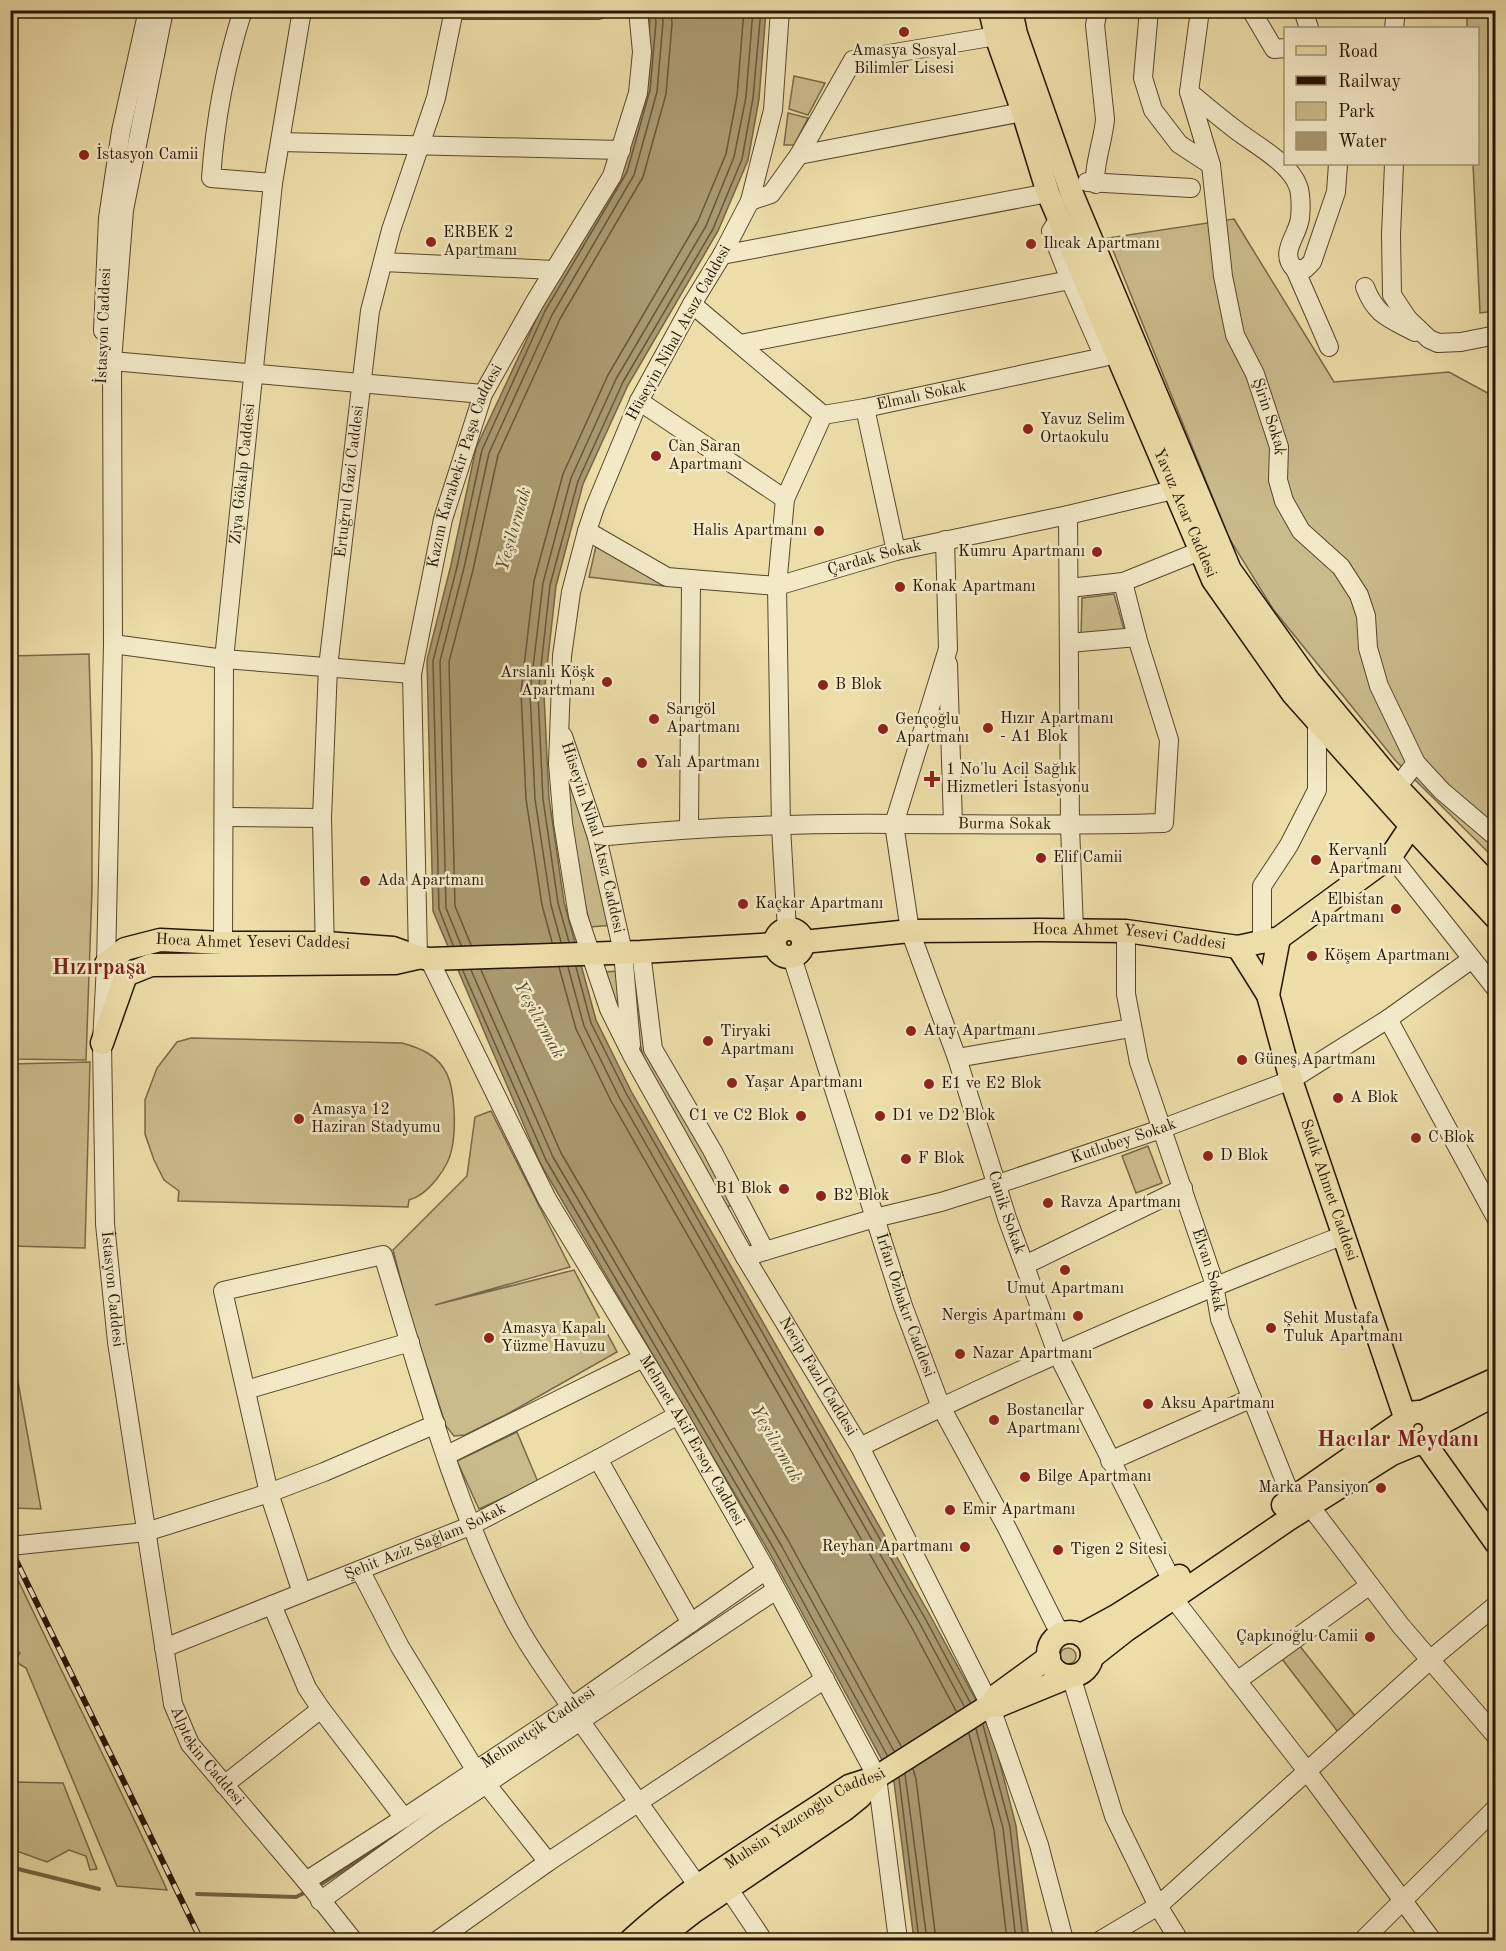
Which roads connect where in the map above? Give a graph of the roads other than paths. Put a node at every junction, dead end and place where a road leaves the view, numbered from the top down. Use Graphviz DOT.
graph roads {
  1 [pos="148,10"];
  2 [pos="164,10"];
  3 [pos="243,10"];
  4 [pos="302,10"];
  5 [pos="446,10"];
  6 [pos="598,10"];
  7 [pos="638,10"];
  8 [pos="780,10"];
  9 [pos="990,10"];
  10 [pos="1011,10"];
  11 [pos="1098,10"];
  12 [pos="1149,10"];
  13 [pos="1200,10"];
  14 [pos="1251,10"];
  15 [pos="1304,10"];
  16 [pos="1396,10"];
  17 [pos="454,11"];
  18 [pos="1309,27"];
  19 [pos="1394,27"];
  20 [pos="1006,35"];
  21 [pos="1284,48"];
  22 [pos="1189,92"];
  23 [pos="1023,112"];
  24 [pos="279,142"];
  25 [pos="420,145"];
  26 [pos="621,150"];
  27 [pos="799,155"];
  28 [pos="1211,165"];
  29 [pos="1338,165"];
  30 [pos="1394,165"];
  31 [pos="273,183"];
  32 [pos="1191,188"];
  33 [pos="1048,193"];
  34 [pos="750,201"];
  35 [pos="1060,217"];
  36 [pos="722,255"];
  37 [pos="382,262"];
  38 [pos="1295,269"];
  39 [pos="554,270"];
  40 [pos="1070,280"];
  41 [pos="1365,287"];
  42 [pos="692,304"];
  43 [pos="1496,335"];
  44 [pos="1429,339"];
  45 [pos="740,344"];
  46 [pos="1329,347"];
  47 [pos="112,362"];
  48 [pos="255,374"];
  49 [pos="360,383"];
  50 [pos="483,394"];
  51 [pos="639,401"];
  52 [pos="865,408"];
  53 [pos="823,415"];
  54 [pos="1173,490"];
  55 [pos="785,500"];
  56 [pos="1068,515"];
  57 [pos="587,531"];
  58 [pos="945,540"];
  59 [pos="896,551"];
  60 [pos="1200,551"];
  61 [pos="691,579"];
  62 [pos="1123,582"];
  63 [pos="777,585"];
  64 [pos="1069,588"];
  65 [pos="1137,637"];
  66 [pos="1069,643"];
  67 [pos="113,644"];
  68 [pos="948,649"];
  69 [pos="224,659"];
  70 [pos="328,667"];
  71 [pos="412,674"];
  72 [pos="1317,720"];
  73 [pos="560,726"];
  74 [pos="1416,763"];
  75 [pos="1397,787"];
  76 [pos="224,817"];
  77 [pos="322,818"];
  78 [pos="894,824"];
  79 [pos="953,824"];
  80 [pos="781,826"];
  81 [pos="1070,826"];
  82 [pos="1411,826"];
  83 [pos="689,829"];
  84 [pos="597,837"];
  85 [pos="1496,837"];
  86 [pos="1391,856"];
  87 [pos="1496,891"];
  88 [pos="1496,918"];
  89 [pos="1074,930"];
  90 [pos="910,931"];
  91 [pos="1126,931"];
  92 [pos="1270,941"];
  93 [pos="223,943"];
  94 [pos="789,943"];
  95 [pos="1238,947"];
  96 [pos="632,952"];
  97 [pos="584,953"];
  98 [pos="325,954"];
  99 [pos="428,958"];
  100 [pos="1472,958"];
  101 [pos="106,964"];
  102 [pos="1496,989"];
  103 [pos="1268,994"];
  104 [pos="1388,1019"];
  105 [pos="1131,1028"];
  106 [pos="102,1043"];
  107 [pos="632,1054"];
  108 [pos="957,1059"];
  109 [pos="1291,1080"];
  110 [pos="1161,1129"];
  111 [pos="995,1185"];
  112 [pos="1183,1188"];
  113 [pos="875,1218"];
  114 [pos="1496,1218"];
  115 [pos="1344,1235"];
  116 [pos="765,1251"];
  117 [pos="745,1257"];
  118 [pos="1025,1265"];
  119 [pos="1215,1285"];
  120 [pos="410,1342"];
  121 [pos="1057,1353"];
  122 [pos="644,1358"];
  123 [pos="1496,1378"];
  124 [pos="246,1390"];
  125 [pos="1496,1395"];
  126 [pos="1252,1398"];
  127 [pos="941,1407"];
  128 [pos="678,1414"];
  129 [pos="436,1424"];
  130 [pos="1418,1425"];
  131 [pos="860,1448"];
  132 [pos="447,1455"];
  133 [pos="598,1460"];
  134 [pos="1110,1461"];
  135 [pos="269,1493"];
  136 [pos="1301,1502"];
  137 [pos="470,1526"];
  138 [pos="146,1532"];
  139 [pos="1496,1544"];
  140 [pos="10,1546"];
  141 [pos="360,1570"];
  142 [pos="766,1570"];
  143 [pos="1370,1585"];
  144 [pos="1172,1589"];
  145 [pos="776,1590"];
  146 [pos="302,1593"];
  147 [pos="272,1605"];
  148 [pos="1496,1605"];
  149 [pos="691,1623"];
  150 [pos="1071,1635"];
  151 [pos="164,1647"];
  152 [pos="1092,1657"];
  153 [pos="1049,1658"];
  154 [pos="1431,1659"];
  155 [pos="1071,1676"];
  156 [pos="825,1679"];
  157 [pos="1237,1682"];
  158 [pos="986,1707"];
  159 [pos="321,1709"];
  160 [pos="576,1715"];
  161 [pos="1496,1736"];
  162 [pos="1307,1771"];
  163 [pos="881,1774"];
  164 [pos="481,1778"];
  165 [pos="224,1785"];
  166 [pos="637,1803"];
  167 [pos="1496,1808"];
  168 [pos="404,1818"];
  169 [pos="1039,1845"];
  170 [pos="548,1862"];
  171 [pos="306,1881"];
  172 [pos="698,1887"];
  173 [pos="728,1888"];
  174 [pos="320,1901"];
  175 [pos="1403,1902"];
  176 [pos="1158,1906"];
  177 [pos="353,1941"];
  178 [pos="438,1941"];
  179 [pos="631,1941"];
  180 [pos="657,1941"];
  181 [pos="763,1941"];
  182 [pos="898,1941"];
  183 [pos="1051,1941"];
  184 [pos="1064,1941"];
  185 [pos="1101,1941"];
  186 [pos="1179,1941"];
  187 [pos="1363,1941"];
  188 [pos="1432,1941"];
  1 -- 67 [label="street, İstasyon Caddesi"];
  2 -- 47 [label="street, İstasyon Caddesi"];
  3 -- 31 [label="street"];
  4 -- 24 [label="street, Ziya Gökalp Caddesi"];
  5 -- 17 [label="street"];
  6 -- 17 [label="street"];
  7 -- 26 [label="street, Kazım Karabekir Paşa Caddesi"];
  8 -- 34 [label="street, Hüseyin Nihal Atsız Caddesi"];
  9 -- 20 [label="main road"];
  10 -- 20 [label="main road"];
  11 -- 32 [label="street"];
  12 -- 28 [label="street"];
  13 -- 22 [label="street, Şirin Sokak"];
  14 -- 21 [label="street"];
  15 -- 18 [label="street"];
  16 -- 19 [label="street"];
  17 -- 25 [label="street, Ertuğrul Gazi Caddesi"];
  20 -- 23 [label="main road, Yavuz Acar Caddesi"];
  20 -- 27 [label="street"];
  20 -- 75 [label="main road, Yavuz Acar Caddesi"];
  22 -- 28 [label="street, Şirin Sokak"];
  22 -- 38 [label="street"];
  23 -- 27 [label="street"];
  23 -- 33 [label="main road, Yavuz Acar Caddesi"];
  24 -- 25 [label="street"];
  24 -- 31 [label="street, Ziya Gökalp Caddesi"];
  25 -- 26 [label="street"];
  25 -- 37 [label="street, Ertuğrul Gazi Caddesi"];
  26 -- 39 [label="street, Kazım Karabekir Paşa Caddesi"];
  27 -- 34 [label="street"];
  28 -- 74 [label="street, Şirin Sokak"];
  29 -- 38 [label="street"];
  30 -- 44 [label="street"];
  31 -- 48 [label="street, Ziya Gökalp Caddesi"];
  33 -- 35 [label="main road, Yavuz Acar Caddesi"];
  33 -- 36 [label="street"];
  34 -- 36 [label="street, Hüseyin Nihal Atsız Caddesi"];
  35 -- 40 [label="street"];
  35 -- 54 [label="main road, Yavuz Acar Caddesi"];
  36 -- 42 [label="street, Hüseyin Nihal Atsız Caddesi"];
  37 -- 39 [label="street"];
  37 -- 49 [label="street, Ertuğrul Gazi Caddesi"];
  38 -- 46 [label="street"];
  39 -- 50 [label="street, Kazım Karabekir Paşa Caddesi"];
  40 -- 45 [label="street"];
  40 -- 52 [label="street, Elmalı Sokak"];
  41 -- 44 [label="street"];
  42 -- 45 [label="street"];
  42 -- 51 [label="street, Hüseyin Nihal Atsız Caddesi"];
  43 -- 44 [label="street"];
  45 -- 53 [label="street"];
  47 -- 48 [label="street"];
  47 -- 67 [label="street, İstasyon Caddesi"];
  48 -- 49 [label="street"];
  48 -- 69 [label="street, Ziya Gökalp Caddesi"];
  49 -- 50 [label="street"];
  49 -- 70 [label="street, Ertuğrul Gazi Caddesi"];
  50 -- 71 [label="street, Kazım Karabekir Paşa Caddesi"];
  51 -- 55 [label="street"];
  51 -- 57 [label="street, Hüseyin Nihal Atsız Caddesi"];
  52 -- 53 [label="street, Elmalı Sokak"];
  52 -- 59 [label="street"];
  53 -- 55 [label="street, İrfan Özbakır Caddesi"];
  54 -- 56 [label="street, Çardak Sokak"];
  54 -- 60 [label="main road, Yavuz Acar Caddesi"];
  55 -- 63 [label="street, İrfan Özbakır Caddesi"];
  56 -- 58 [label="street, Çardak Sokak"];
  56 -- 64 [label="street"];
  57 -- 61 [label="street, Çardak Sokak"];
  57 -- 73 [label="street, Hüseyin Nihal Atsız Caddesi"];
  58 -- 59 [label="street, Çardak Sokak"];
  58 -- 68 [label="street"];
  59 -- 63 [label="street, Çardak Sokak"];
  60 -- 62 [label="street"];
  60 -- 72 [label="main road, Yavuz Acar Caddesi"];
  61 -- 63 [label="street, Çardak Sokak"];
  61 -- 83 [label="street"];
  62 -- 64 [label="street"];
  62 -- 65 [label="street, Burma Sokak"];
  63 -- 80 [label="street, İrfan Özbakır Caddesi"];
  64 -- 66 [label="street"];
  65 -- 66 [label="street"];
  65 -- 81 [label="street, Burma Sokak"];
  66 -- 81 [label="street"];
  67 -- 69 [label="street"];
  67 -- 101 [label="street, İstasyon Caddesi"];
  68 -- 78 [label="street"];
  68 -- 79 [label="street"];
  69 -- 70 [label="street"];
  69 -- 76 [label="street, Ziya Gökalp Caddesi"];
  70 -- 71 [label="street"];
  70 -- 77 [label="street, Ertuğrul Gazi Caddesi"];
  71 -- 99 [label="street, Kazım Karabekir Paşa Caddesi"];
  72 -- 82 [label="main road, Yavuz Acar Caddesi"];
  72 -- 92 [label="street"];
  73 -- 84 [label="street, Hüseyin Nihal Atsız Caddesi"];
  73 -- 97 [label="street, Hüseyin Nihal Atsız Caddesi"];
  74 -- 75 [label="street"];
  74 -- 85 [label="street, Şirin Sokak"];
  75 -- 87 [label="main road, Yavuz Acar Caddesi"];
  76 -- 77 [label="street"];
  76 -- 93 [label="street, Ziya Gökalp Caddesi"];
  77 -- 98 [label="street, Ertuğrul Gazi Caddesi"];
  78 -- 79 [label="street, Burma Sokak"];
  78 -- 80 [label="street, Burma Sokak"];
  78 -- 90 [label="street, Canik Sokak"];
  79 -- 81 [label="street, Burma Sokak"];
  80 -- 83 [label="street, Burma Sokak"];
  80 -- 94 [label="street, İrfan Özbakır Caddesi"];
  81 -- 89 [label="street"];
  82 -- 86 [label="main road, Hoca Ahmet Yesevi Caddesi"];
  82 -- 88 [label="main road, Yavuz Acar Caddesi"];
  83 -- 84 [label="street, Burma Sokak"];
  84 -- 96 [label="street, Hüseyin Nihal Atsız Caddesi"];
  86 -- 92 [label="main road, Hoca Ahmet Yesevi Caddesi"];
  86 -- 100 [label="street"];
  89 -- 90 [label="main road, Hoca Ahmet Yesevi Caddesi"];
  89 -- 91 [label="main road, Hoca Ahmet Yesevi Caddesi"];
  90 -- 94 [label="main road, Hoca Ahmet Yesevi Caddesi"];
  90 -- 108 [label="street, Canik Sokak"];
  91 -- 95 [label="main road, Hoca Ahmet Yesevi Caddesi"];
  91 -- 105 [label="street, Elvan Sokak"];
  92 -- 95 [label="main road, Hoca Ahmet Yesevi Caddesi"];
  92 -- 103 [label="main road, Sadık Ahmet Caddesi"];
  93 -- 98 [label="main road, Hoca Ahmet Yesevi Caddesi"];
  93 -- 101 [label="main road, Hoca Ahmet Yesevi Caddesi"];
  94 -- 96 [label="main road, Hoca Ahmet Yesevi Caddesi"];
  94 -- 113 [label="street, İrfan Özbakır Caddesi"];
  95 -- 103 [label="main road, Sadık Ahmet Caddesi"];
  96 -- 97 [label="main road, Hoca Ahmet Yesevi Caddesi"];
  96 -- 107 [label="street, Necip Fazıl Caddesi"];
  96 -- 116 [label="street"];
  97 -- 99 [label="main road, Hoca Ahmet Yesevi Caddesi"];
  97 -- 107 [label="street, Necip Fazıl Caddesi"];
  98 -- 99 [label="main road, Hoca Ahmet Yesevi Caddesi"];
  98 -- 106 [label="main road, Hoca Ahmet Yesevi Caddesi"];
  99 -- 122 [label="street, Mehmet Akif Ersoy Caddesi"];
  100 -- 102 [label="street"];
  100 -- 104 [label="street, Kutlubey Sokak"];
  101 -- 106 [label="street"];
  103 -- 109 [label="main road, Sadık Ahmet Caddesi"];
  104 -- 109 [label="street, Kutlubey Sokak"];
  104 -- 114 [label="street"];
  105 -- 108 [label="street"];
  105 -- 110 [label="street, Elvan Sokak"];
  106 -- 138 [label="street, İstasyon Caddesi"];
  107 -- 117 [label="street, Necip Fazıl Caddesi"];
  108 -- 111 [label="street, Canik Sokak"];
  109 -- 110 [label="street, Kutlubey Sokak"];
  109 -- 115 [label="main road, Sadık Ahmet Caddesi"];
  110 -- 111 [label="street, Kutlubey Sokak"];
  110 -- 112 [label="street, Elvan Sokak"];
  111 -- 113 [label="street, Kutlubey Sokak"];
  111 -- 118 [label="street, Canik Sokak"];
  112 -- 118 [label="street"];
  112 -- 119 [label="street, Elvan Sokak"];
  113 -- 116 [label="street, Kutlubey Sokak"];
  113 -- 127 [label="street, İrfan Özbakır Caddesi"];
  115 -- 119 [label="street"];
  115 -- 130 [label="main road, Sadık Ahmet Caddesi"];
  116 -- 117 [label="street, Kutlubey Sokak"];
  117 -- 131 [label="street, Necip Fazıl Caddesi"];
  118 -- 121 [label="street, Canik Sokak"];
  119 -- 121 [label="street"];
  119 -- 126 [label="street, Elvan Sokak"];
  120 -- 124 [label="street"];
  120 -- 124 [label="street"];
  120 -- 129 [label="street"];
  121 -- 127 [label="street"];
  121 -- 134 [label="street, Canik Sokak"];
  122 -- 128 [label="street, Mehmet Akif Ersoy Caddesi"];
  122 -- 132 [label="street"];
  123 -- 130 [label="main road"];
  124 -- 135 [label="street"];
  125 -- 130 [label="main road"];
  126 -- 134 [label="street"];
  126 -- 136 [label="street, Elvan Sokak"];
  127 -- 131 [label="street"];
  127 -- 150 [label="street, İrfan Özbakır Caddesi"];
  128 -- 133 [label="street, Şehit Aziz Sağlam Sokak"];
  128 -- 142 [label="street, Mehmet Akif Ersoy Caddesi"];
  129 -- 132 [label="street"];
  129 -- 135 [label="street"];
  130 -- 136 [label="main road"];
  130 -- 139 [label="main road"];
  131 -- 158 [label="street, Necip Fazıl Caddesi"];
  132 -- 137 [label="street"];
  133 -- 137 [label="street, Şehit Aziz Sağlam Sokak"];
  133 -- 149 [label="street"];
  134 -- 144 [label="street, Canik Sokak"];
  135 -- 138 [label="street"];
  135 -- 146 [label="street"];
  136 -- 143 [label="street, Elvan Sokak"];
  136 -- 144 [label="main road"];
  137 -- 141 [label="street, Şehit Aziz Sağlam Sokak"];
  137 -- 160 [label="street"];
  138 -- 140 [label="street"];
  138 -- 151 [label="street, Alptekin Caddesi"];
  141 -- 146 [label="street, Şehit Aziz Sağlam Sokak"];
  141 -- 164 [label="street"];
  142 -- 145 [label="street, Mehmet Akif Ersoy Caddesi"];
  142 -- 149 [label="street, Mehmetçik Caddesi"];
  143 -- 154 [label="street, Elvan Sokak"];
  143 -- 157 [label="street"];
  144 -- 150 [label="main road"];
  144 -- 152 [label="main road"];
  144 -- 157 [label="street, Canik Sokak"];
  145 -- 156 [label="street, Mehmet Akif Ersoy Caddesi"];
  145 -- 160 [label="street, Mehmetçik Caddesi"];
  146 -- 147 [label="street, Şehit Aziz Sağlam Sokak"];
  147 -- 151 [label="street, Şehit Aziz Sağlam Sokak"];
  147 -- 159 [label="street"];
  148 -- 154 [label="street"];
  149 -- 160 [label="street, Mehmetçik Caddesi"];
  150 -- 152 [label="main road"];
  150 -- 153 [label="main road"];
  151 -- 165 [label="street, Alptekin Caddesi"];
  152 -- 155 [label="main road"];
  153 -- 155 [label="main road"];
  153 -- 158 [label="main road"];
  154 -- 161 [label="street, Elvan Sokak"];
  154 -- 162 [label="street"];
  155 -- 158 [label="main road"];
  155 -- 176 [label="street"];
  156 -- 163 [label="street, Mehmet Akif Ersoy Caddesi"];
  156 -- 166 [label="street"];
  157 -- 162 [label="street, Canik Sokak"];
  158 -- 163 [label="main road"];
  158 -- 169 [label="street, Necip Fazıl Caddesi"];
  159 -- 165 [label="street"];
  159 -- 168 [label="street"];
  160 -- 164 [label="street, Mehmetçik Caddesi"];
  160 -- 166 [label="street"];
  162 -- 175 [label="street, Canik Sokak"];
  162 -- 176 [label="street"];
  163 -- 172 [label="main road, Muhsin Yazıcıoğlu Caddesi"];
  163 -- 173 [label="main road, Muhsin Yazıcıoğlu Caddesi"];
  163 -- 182 [label="street, Mehmet Akif Ersoy Caddesi"];
  164 -- 168 [label="street, Mehmetçik Caddesi"];
  164 -- 170 [label="street"];
  164 -- 174 [label="street, Mehmetçik Caddesi"];
  165 -- 171 [label="street, Alptekin Caddesi"];
  166 -- 170 [label="street"];
  166 -- 172 [label="street"];
  167 -- 175 [label="street"];
  168 -- 171 [label="street, Mehmetçik Caddesi"];
  169 -- 183 [label="street"];
  169 -- 184 [label="street"];
  170 -- 178 [label="street"];
  171 -- 174 [label="street, Alptekin Caddesi"];
  172 -- 179 [label="main road, Muhsin Yazıcıoğlu Caddesi"];
  173 -- 180 [label="main road, Muhsin Yazıcıoğlu Caddesi"];
  173 -- 181 [label="street"];
  174 -- 177 [label="street, Alptekin Caddesi"];
  175 -- 187 [label="street"];
  175 -- 188 [label="street, Canik Sokak"];
  176 -- 185 [label="street"];
  176 -- 186 [label="street"];
}
